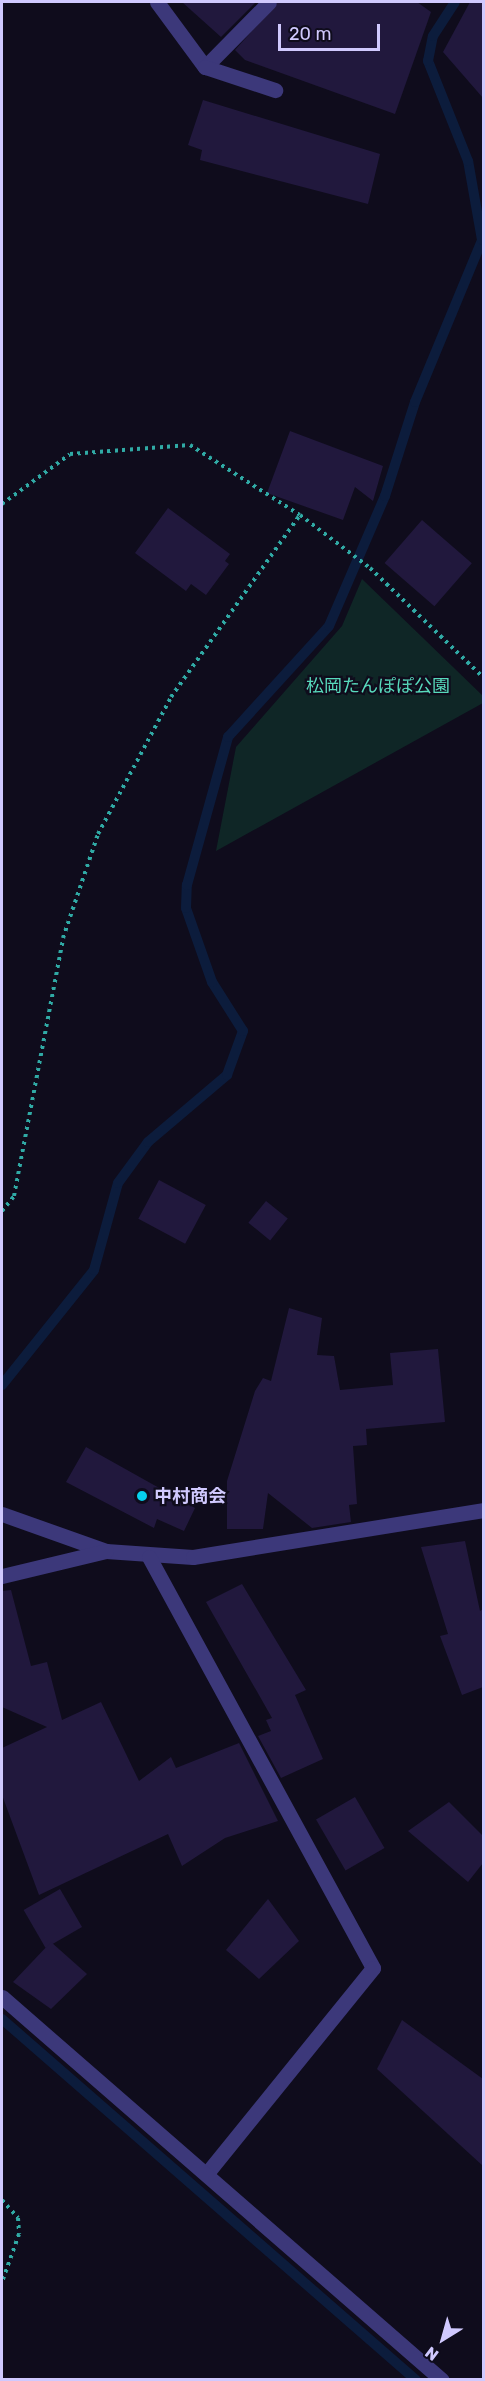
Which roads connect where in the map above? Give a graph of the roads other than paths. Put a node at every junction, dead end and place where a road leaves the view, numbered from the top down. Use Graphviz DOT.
graph roads {
  1 [pos="157,2"];
  2 [pos="269,2"];
  3 [pos="205,67"];
  4 [pos="275,90"];
  5 [pos="483,1510"];
  6 [pos="2,1514"];
  7 [pos="106,1551"];
  8 [pos="149,1557"];
  9 [pos="2,1576"];
  10 [pos="2,1997"];
  11 [pos="207,2173"];
  12 [pos="442,2379"];
  1 -- 3 [label="street"];
  2 -- 3 [label="street"];
  3 -- 4 [label="street"];
  5 -- 8 [label="street"];
  6 -- 7 [label="street"];
  7 -- 8 [label="street"];
  7 -- 9 [label="street"];
  8 -- 11 [label="street"];
  10 -- 11 [label="street"];
  11 -- 12 [label="street"];
}
